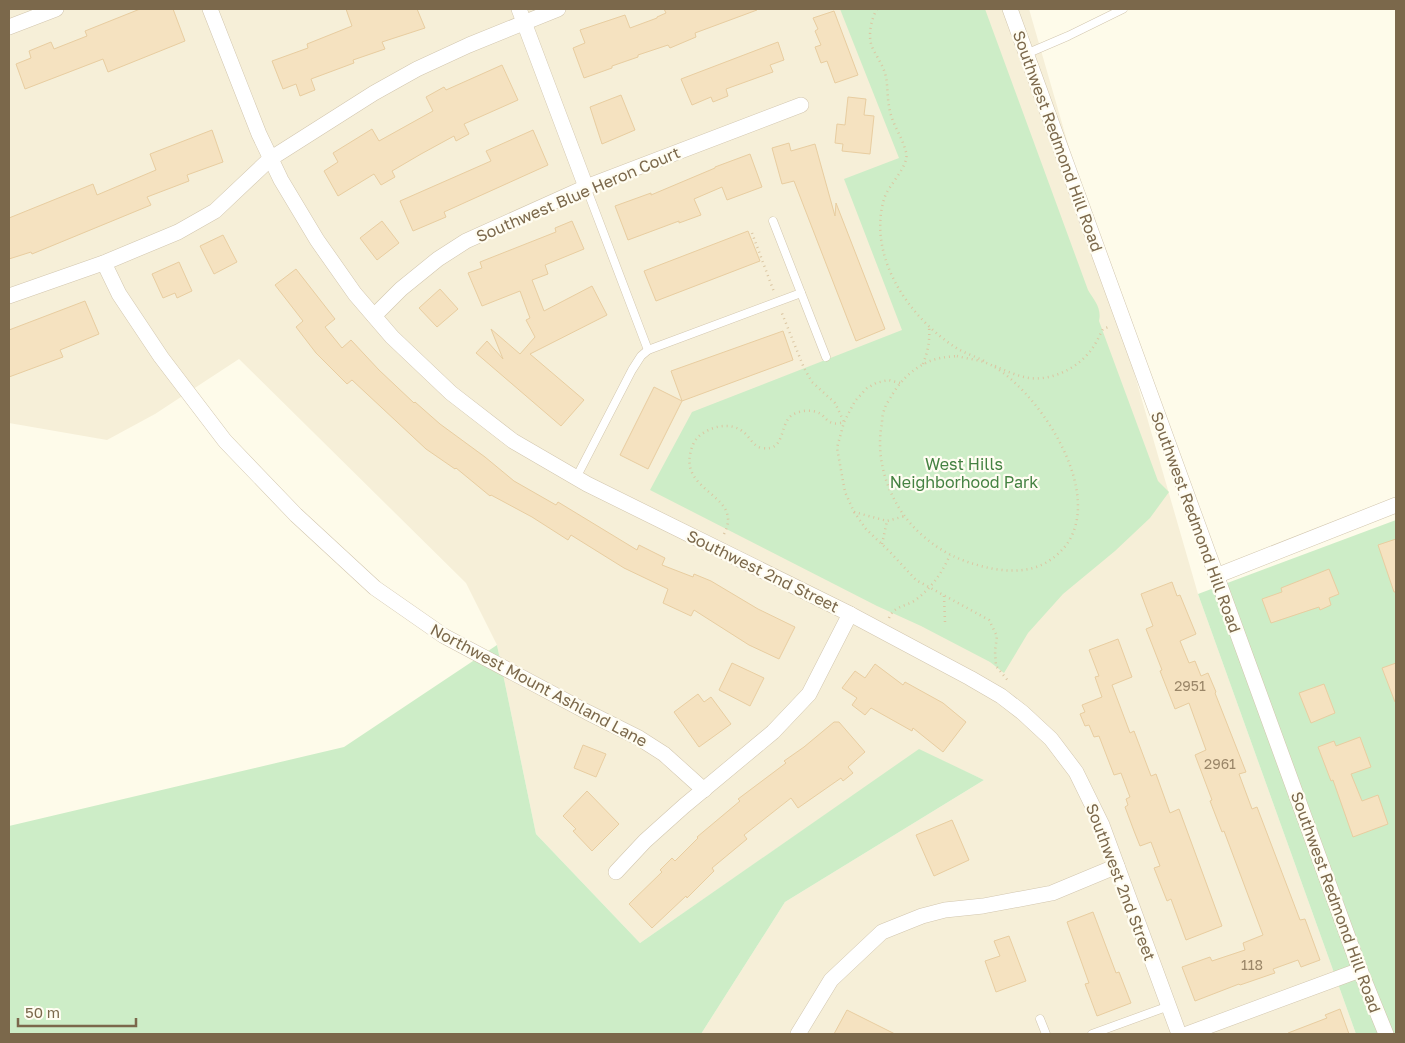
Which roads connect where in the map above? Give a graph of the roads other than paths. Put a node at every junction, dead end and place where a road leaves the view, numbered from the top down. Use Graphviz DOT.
graph roads {
  1 [pos="56,9"];
  2 [pos="210,9"];
  3 [pos="558,9"];
  4 [pos="1010,9"];
  5 [pos="1123,9"];
  6 [pos="521,15"];
  7 [pos="9,26"];
  8 [pos="1026,54"];
  9 [pos="801,105"];
  10 [pos="270,159"];
  11 [pos="586,187"];
  12 [pos="773,221"];
  13 [pos="104,263"];
  14 [pos="801,293"];
  15 [pos="9,296"];
  16 [pos="374,316"];
  17 [pos="648,350"];
  18 [pos="826,357"];
  19 [pos="576,478"];
  20 [pos="1396,506"];
  21 [pos="1216,576"];
  22 [pos="850,614"];
  23 [pos="704,790"];
  24 [pos="1117,866"];
  25 [pos="616,872"];
  26 [pos="1360,970"];
  27 [pos="1169,1006"];
  28 [pos="1040,1019"];
  29 [pos="798,1034"];
  30 [pos="1046,1034"];
  31 [pos="1092,1034"];
  32 [pos="1179,1034"];
  33 [pos="1187,1034"];
  34 [pos="1386,1034"];
  1 -- 7 [label="street"];
  2 -- 10 [label="street, Southwest 2nd Street"];
  3 -- 6 [label="street"];
  4 -- 8 [label="street, Southwest Redmond Hill Road"];
  5 -- 8 [label="lane"];
  6 -- 10 [label="street"];
  6 -- 11 [label="street"];
  8 -- 21 [label="street, Southwest Redmond Hill Road"];
  9 -- 11 [label="street, Southwest Blue Heron Court"];
  10 -- 13 [label="street"];
  10 -- 16 [label="street, Southwest 2nd Street"];
  11 -- 16 [label="street, Southwest Blue Heron Court"];
  11 -- 17 [label="lane"];
  12 -- 14 [label="lane"];
  13 -- 15 [label="street"];
  13 -- 23 [label="street, Northwest Mount Ashland Lane"];
  14 -- 17 [label="lane"];
  14 -- 18 [label="lane"];
  16 -- 19 [label="street, Southwest 2nd Street"];
  17 -- 19 [label="lane"];
  19 -- 22 [label="street, Southwest 2nd Street"];
  20 -- 21 [label="street"];
  21 -- 26 [label="street, Southwest Redmond Hill Road"];
  22 -- 23 [label="street"];
  22 -- 24 [label="street, Southwest 2nd Street"];
  23 -- 25 [label="street"];
  24 -- 27 [label="street, Southwest 2nd Street"];
  24 -- 29 [label="street"];
  26 -- 33 [label="street"];
  26 -- 34 [label="street, Southwest Redmond Hill Road"];
  27 -- 31 [label="lane"];
  27 -- 32 [label="street, Southwest 2nd Street"];
  28 -- 30 [label="lane"];
}
